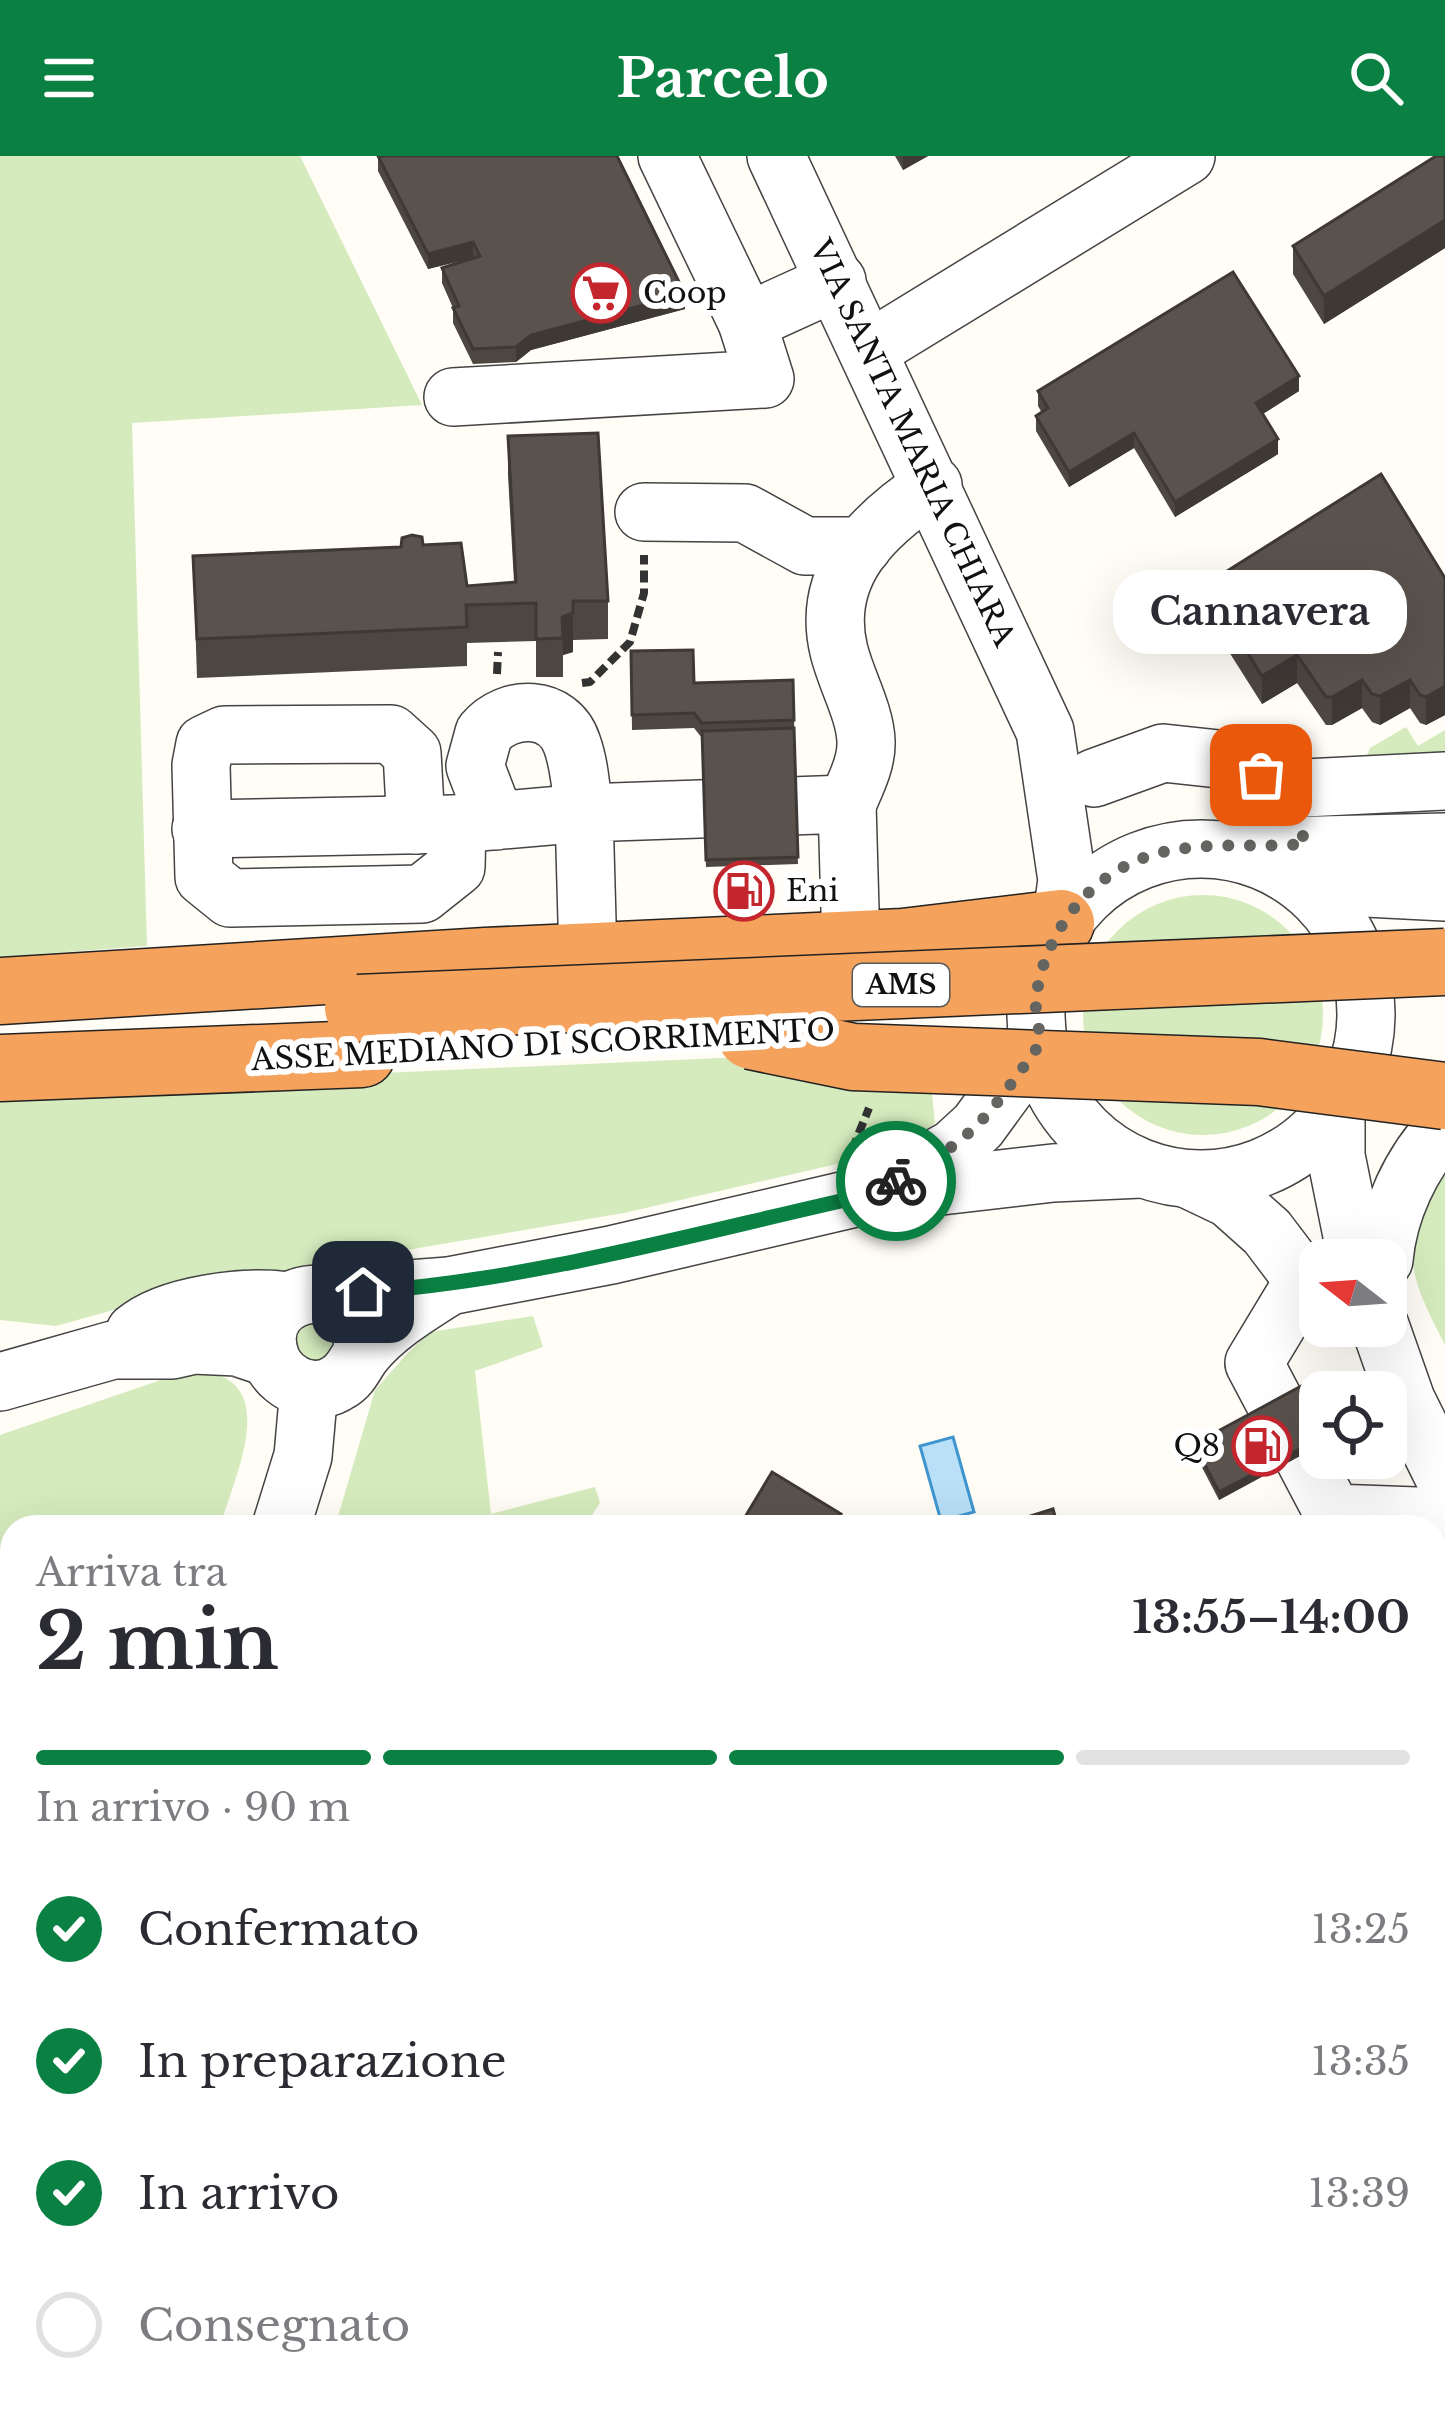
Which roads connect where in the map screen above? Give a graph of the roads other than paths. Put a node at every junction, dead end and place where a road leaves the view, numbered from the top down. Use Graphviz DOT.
graph roads {
  1 [pos="667,156"];
  2 [pos="776,156"];
  3 [pos="1160,163"];
  4 [pos="837,280"];
  5 [pos="747,322"];
  6 [pos="869,350"];
  7 [pos="453,397"];
  8 [pos="933,485"];
  9 [pos="644,512"];
  10 [pos="863,546"];
  11 [pos="1045,731"];
  12 [pos="1094,778"];
  13 [pos="1445,781"];
  14 [pos="1285,789"];
  15 [pos="847,804"];
  16 [pos="584,813"];
  17 [pos="456,823"];
  18 [pos="1445,842"];
  19 [pos="1206,848"];
  20 [pos="1299,860"];
  21 [pos="1445,892"];
  22 [pos="1061,923"];
  23 [pos="851,945"];
  24 [pos="588,956"];
  25 [pos="1445,962"];
  26 [pos="0,991"];
  27 [pos="1445,1000"];
  28 [pos="0,1024"];
  29 [pos="360,1031"];
  30 [pos="751,1036"];
  31 [pos="1038,1044"];
  32 [pos="0,1068"];
  33 [pos="1445,1069"];
  34 [pos="1445,1096"];
  35 [pos="1336,1108"];
  36 [pos="1445,1127"];
  37 [pos="1165,1174"];
  38 [pos="872,1194"];
  39 [pos="1353,1239"];
  40 [pos="1386,1239"];
  41 [pos="1299,1274"];
  42 [pos="448,1286"];
  43 [pos="309,1298"];
  44 [pos="1299,1307"];
  45 [pos="1354,1347"];
  46 [pos="113,1350"];
  47 [pos="362,1355"];
  48 [pos="1372,1371"];
  49 [pos="290,1373"];
  50 [pos="0,1382"];
  51 [pos="1407,1402"];
  52 [pos="1445,1479"];
  53 [pos="285,1515"];
  54 [pos="1390,1515"];
  1 -- 5 [label="street"];
  2 -- 4 [label="street, VIA SANTA MARIA CHIARA"];
  3 -- 6 [label="street"];
  4 -- 5 [label="street"];
  4 -- 6 [label="street, VIA SANTA MARIA CHIARA"];
  5 -- 7 [label="street"];
  6 -- 8 [label="street, VIA SANTA MARIA CHIARA"];
  8 -- 10 [label="street"];
  8 -- 11 [label="street, VIA SANTA MARIA CHIARA"];
  9 -- 10 [label="street"];
  10 -- 15 [label="street"];
  11 -- 12 [label="street, VIA SANTA MARIA CHIARA"];
  11 -- 22 [label="street, VIA SANTA MARIA CHIARA"];
  12 -- 14 [label="street"];
  12 -- 19 [label="street, VIA SANTA MARIA CHIARA"];
  13 -- 14 [label="street"];
  14 -- 20 [label="street"];
  15 -- 16 [label="street"];
  15 -- 23 [label="street"];
  16 -- 17 [label="street"];
  16 -- 17 [label="street"];
  16 -- 24 [label="street"];
  17 -- 17 [label="street"];
  18 -- 20 [label="street"];
  19 -- 20 [label="street"];
  19 -- 22 [label="street"];
  20 -- 21 [label="street"];
  20 -- 35 [label="street"];
  22 -- 23 [label="highway"];
  22 -- 31 [label="street"];
  23 -- 24 [label="highway"];
  24 -- 26 [label="highway"];
  25 -- 29 [label="highway, ASSE MEDIANO DI SCORRIMENTO / AMS, bridge"];
  27 -- 30 [label="highway, ASSE MEDIANO DI SCORRIMENTO / AMS, bridge"];
  28 -- 29 [label="highway, ASSE MEDIANO DI SCORRIMENTO / AMS"];
  29 -- 30 [label="highway, ASSE MEDIANO DI SCORRIMENTO / AMS"];
  29 -- 32 [label="highway, ASSE MEDIANO DI SCORRIMENTO / AMS"];
  30 -- 34 [label="highway, bridge"];
  31 -- 37 [label="street"];
  31 -- 38 [label="street"];
  33 -- 35 [label="street"];
  35 -- 37 [label="street"];
  35 -- 39 [label="street"];
  36 -- 40 [label="street"];
  37 -- 38 [label="street"];
  37 -- 41 [label="street"];
  38 -- 42 [label="street"];
  42 -- 43 [label="street"];
  42 -- 47 [label="street"];
  43 -- 46 [label="street"];
  43 -- 47 [label="street"];
  43 -- 49 [label="street"];
  44 -- 54 [label="street"];
  45 -- 48 [label="street"];
  46 -- 49 [label="street"];
  46 -- 50 [label="street"];
  47 -- 49 [label="street"];
  49 -- 53 [label="street"];
  51 -- 52 [label="street"];
}
